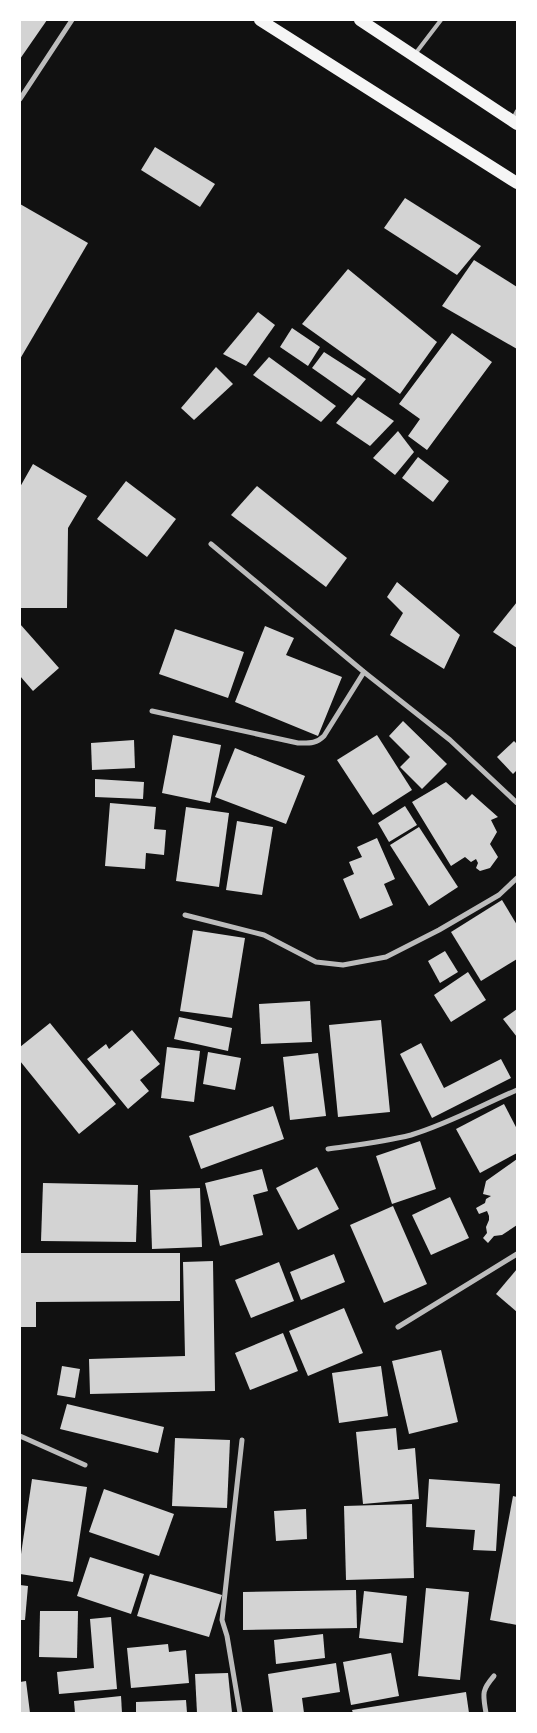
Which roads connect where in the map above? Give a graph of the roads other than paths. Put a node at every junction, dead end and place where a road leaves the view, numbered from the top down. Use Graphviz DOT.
graph roads {
  1 [pos="72,20"];
  2 [pos="260,20"];
  3 [pos="360,20"];
  4 [pos="441,20"];
  5 [pos="414,56"];
  6 [pos="20,99"];
  7 [pos="515,119"];
  8 [pos="517,183"];
  9 [pos="211,544"];
  10 [pos="364,672"];
  11 [pos="152,711"];
  12 [pos="517,802"];
  13 [pos="517,878"];
  14 [pos="185,915"];
  15 [pos="517,1090"];
  16 [pos="328,1149"];
  17 [pos="517,1254"];
  18 [pos="398,1327"];
  19 [pos="20,1436"];
  20 [pos="242,1440"];
  21 [pos="85,1465"];
  22 [pos="494,1676"];
  23 [pos="240,1713"];
  24 [pos="486,1713"];
  1 -- 6 [label="street"];
  2 -- 8 [label="main road"];
  3 -- 5 [label="main road"];
  4 -- 5 [label="lane"];
  5 -- 7 [label="main road"];
  9 -- 10 [label="street"];
  10 -- 11 [label="street"];
  10 -- 12 [label="street"];
  13 -- 14 [label="street"];
  15 -- 16 [label="street"];
  17 -- 18 [label="street"];
  19 -- 21 [label="street"];
  20 -- 23 [label="street"];
  22 -- 24 [label="street"];
}
